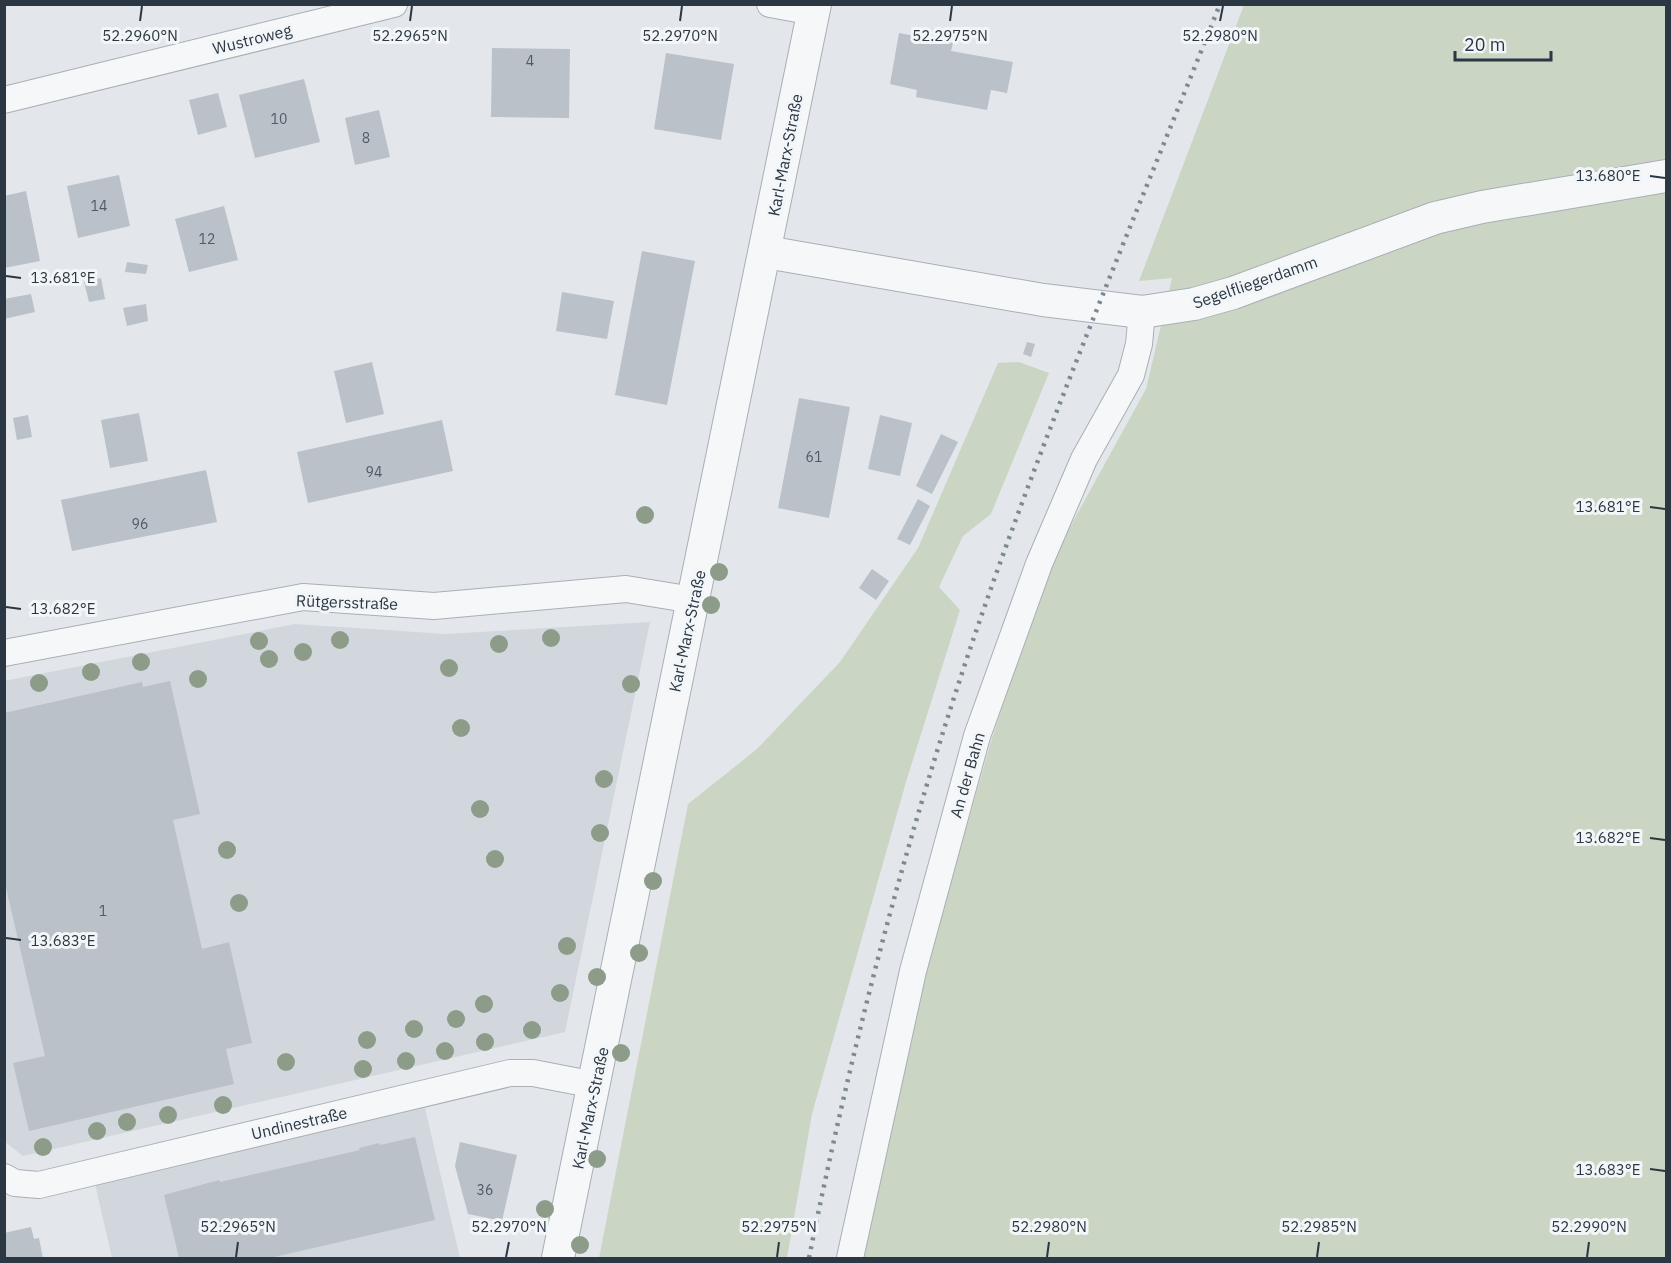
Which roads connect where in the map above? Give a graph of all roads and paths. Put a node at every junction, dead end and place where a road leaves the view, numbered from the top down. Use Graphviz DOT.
graph roads {
  1 [pos="394,4"];
  2 [pos="770,4"];
  3 [pos="814,8"];
  4 [pos="4,100"];
  5 [pos="1666,176"];
  6 [pos="765,252"];
  7 [pos="1142,312"];
  8 [pos="693,600"];
  9 [pos="4,653"];
  10 [pos="596,1085"];
  11 [pos="4,1178"];
  12 [pos="558,1258"];
  13 [pos="850,1258"];
  1 -- 4 [label="street, Wustroweg"];
  2 -- 3 [label="street"];
  3 -- 6 [label="street, Karl-Marx-Straße"];
  5 -- 7 [label="street, Segelfliegerdamm"];
  6 -- 7 [label="street, Segelfliegerdamm"];
  6 -- 8 [label="street, Karl-Marx-Straße"];
  7 -- 13 [label="street, An der Bahn"];
  8 -- 9 [label="street, Rütgersstraße"];
  8 -- 10 [label="street, Karl-Marx-Straße"];
  10 -- 11 [label="street, Undinestraße"];
  10 -- 12 [label="street, Karl-Marx-Straße"];
}
